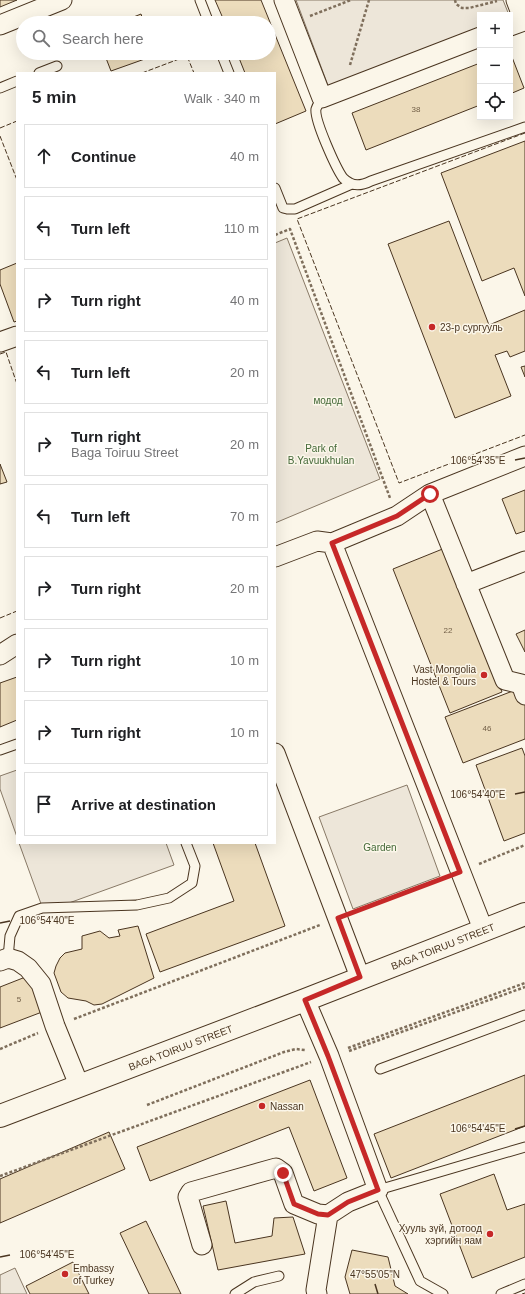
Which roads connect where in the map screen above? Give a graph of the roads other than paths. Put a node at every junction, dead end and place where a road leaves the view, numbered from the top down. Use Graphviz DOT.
graph roads {
  1 [pos="62,0"];
  2 [pos="200,0"];
  3 [pos="284,0"];
  4 [pos="516,0"];
  5 [pos="22,16"];
  6 [pos="206,16"];
  7 [pos="16,19"];
  8 [pos="520,24"];
  9 [pos="0,25"];
  10 [pos="477,38"];
  11 [pos="224,60"];
  12 [pos="57,66"];
  13 [pos="42,72"];
  14 [pos="229,72"];
  15 [pos="16,82"];
  16 [pos="0,88"];
  17 [pos="322,98"];
  18 [pos="525,127"];
  19 [pos="352,184"];
  20 [pos="276,190"];
  21 [pos="16,336"];
  22 [pos="0,342"];
  23 [pos="525,456"];
  24 [pos="430,494"];
  25 [pos="332,543"];
  26 [pos="276,557"];
  27 [pos="525,561"];
  28 [pos="466,584"];
  29 [pos="16,645"];
  30 [pos="0,655"];
  31 [pos="525,696"];
  32 [pos="16,744"];
  33 [pos="0,750"];
  34 [pos="276,756"];
  35 [pos="186,844"];
  36 [pos="525,914"];
  37 [pos="483,929"];
  38 [pos="4,959"];
  39 [pos="360,977"];
  40 [pos="305,1000"];
  41 [pos="525,1015"];
  42 [pos="380,1069"];
  43 [pos="79,1085"];
  44 [pos="0,1116"];
  45 [pos="525,1147"];
  46 [pos="378,1190"];
  47 [pos="328,1215"];
  48 [pos="202,1245"];
  49 [pos="279,1276"];
  50 [pos="525,1284"];
  51 [pos="235,1294"];
  52 [pos="317,1294"];
  53 [pos="443,1294"];
  54 [pos="501,1294"];
  1 -- 5 [label="street"];
  2 -- 6 [label="lane"];
  3 -- 17 [label="street"];
  4 -- 8 [label="street"];
  7 -- 9 [label="street"];
  10 -- 17 [label="street"];
  11 -- 14 [label="lane"];
  12 -- 13 [label="lane"];
  15 -- 16 [label="lane"];
  17 -- 19 [label="lane"];
  18 -- 19 [label="lane"];
  19 -- 20 [label="lane"];
  21 -- 22 [label="street"];
  23 -- 24 [label="street"];
  24 -- 25 [label="street"];
  24 -- 28 [label="street"];
  25 -- 26 [label="street"];
  25 -- 37 [label="street"];
  27 -- 28 [label="street"];
  28 -- 31 [label="street"];
  29 -- 30 [label="street"];
  32 -- 33 [label="lane"];
  34 -- 39 [label="street"];
  35 -- 38 [label="lane"];
  36 -- 37 [label="main road, BAGA TOIRUU STREET"];
  37 -- 39 [label="main road, BAGA TOIRUU STREET"];
  38 -- 43 [label="street"];
  39 -- 40 [label="main road, BAGA TOIRUU STREET"];
  40 -- 43 [label="main road, BAGA TOIRUU STREET"];
  40 -- 46 [label="street"];
  41 -- 42 [label="lane"];
  43 -- 44 [label="main road, BAGA TOIRUU STREET"];
  45 -- 46 [label="lane"];
  46 -- 47 [label="street"];
  46 -- 53 [label="lane"];
  47 -- 48 [label="street"];
  47 -- 52 [label="street"];
  49 -- 51 [label="lane"];
  50 -- 54 [label="lane"];
}
